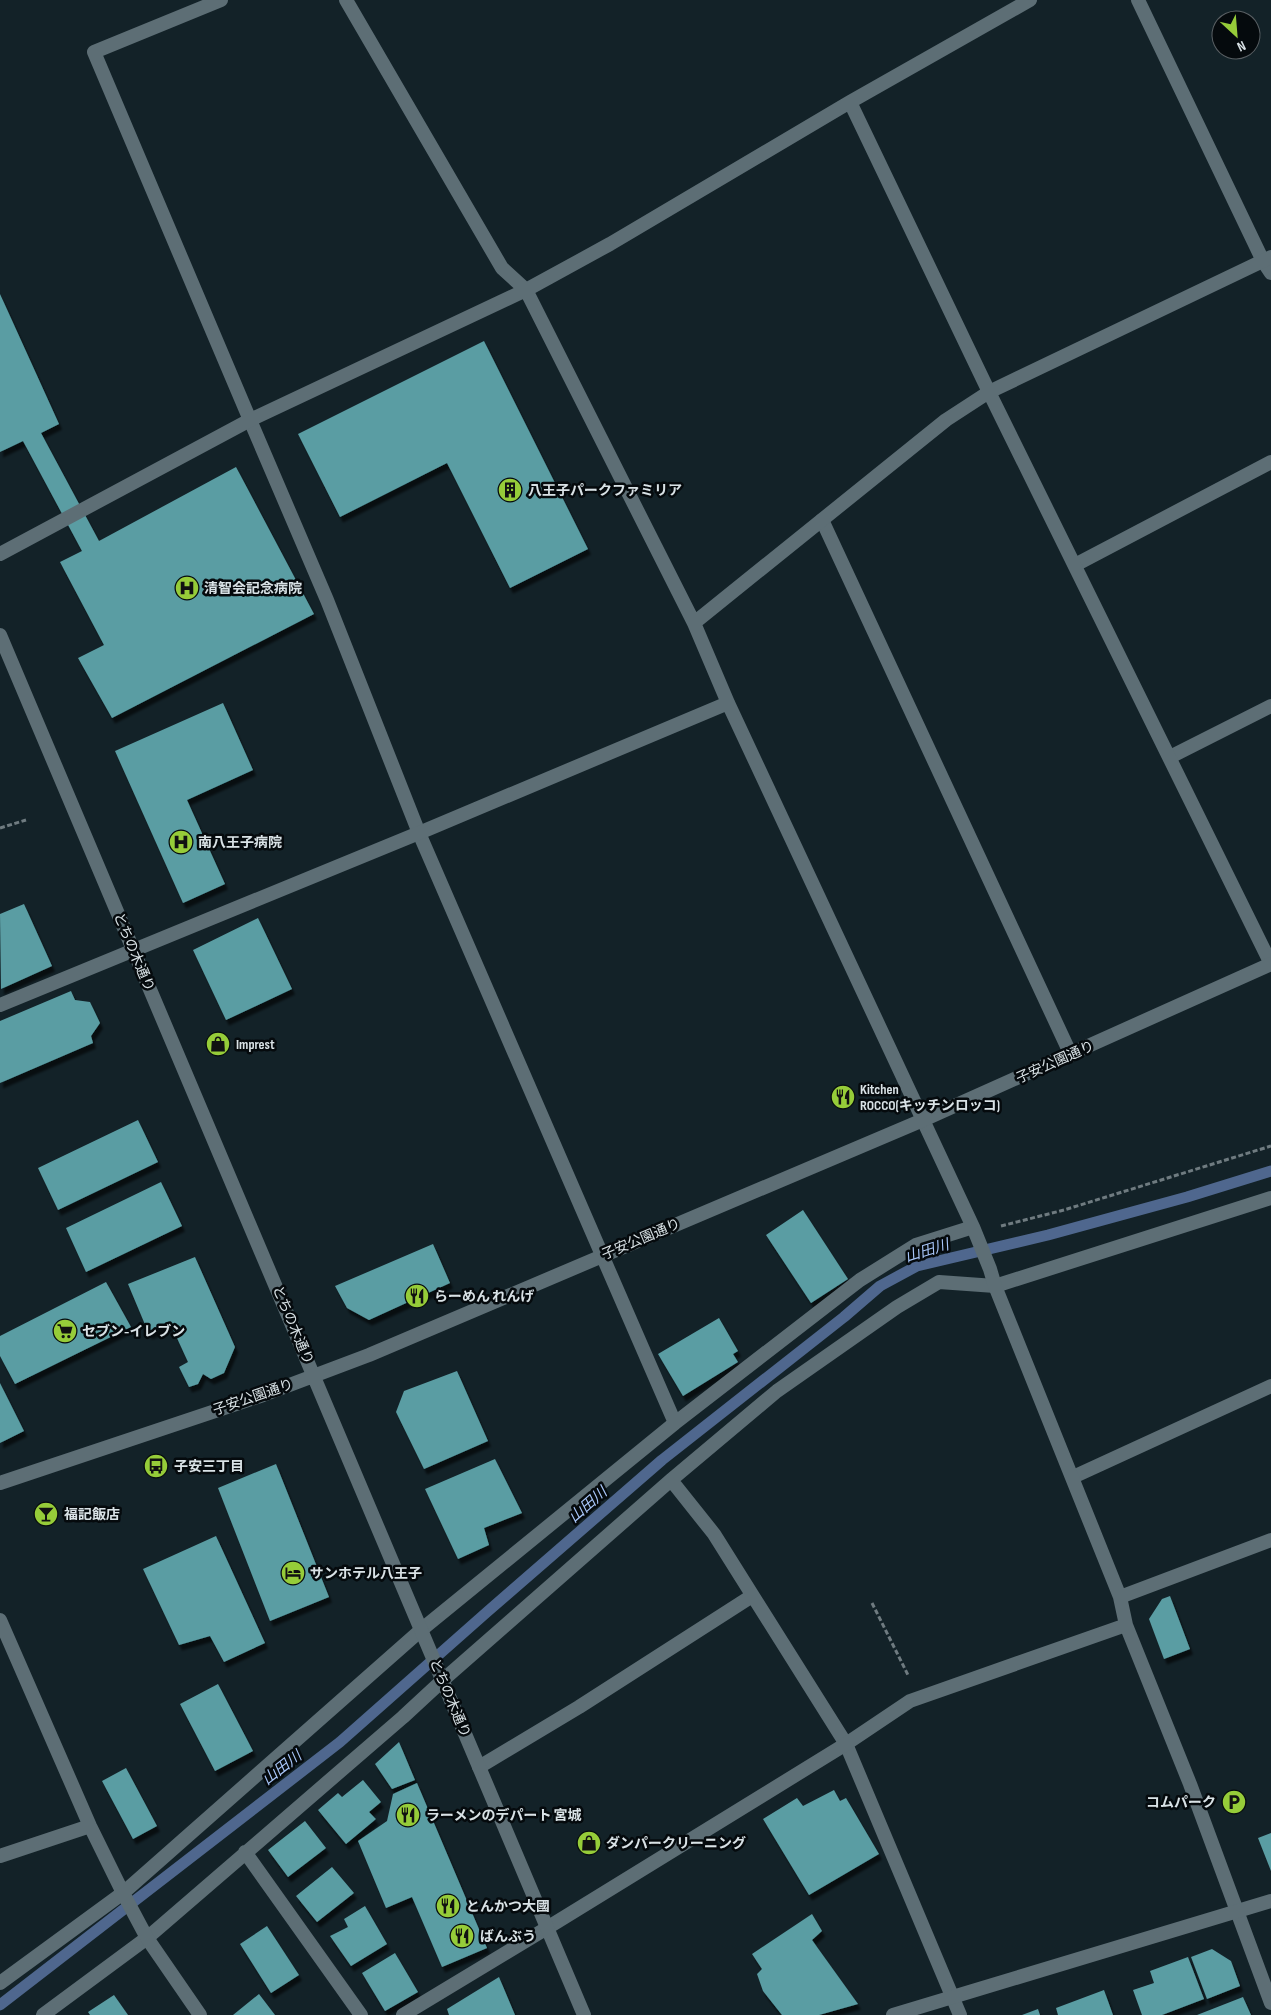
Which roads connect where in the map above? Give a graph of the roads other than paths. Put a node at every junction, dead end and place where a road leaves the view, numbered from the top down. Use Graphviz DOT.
graph roads {
  1 [pos="221,0"];
  2 [pos="346,0"];
  3 [pos="1030,0"];
  4 [pos="1138,0"];
  5 [pos="850,102"];
  6 [pos="1268,263"];
  7 [pos="526,290"];
  8 [pos="989,392"];
  9 [pos="250,420"];
  10 [pos="1271,462"];
  11 [pos="822,520"];
  12 [pos="0,554"];
  13 [pos="1075,565"];
  14 [pos="694,623"];
  15 [pos="0,635"];
  16 [pos="728,703"];
  17 [pos="1271,706"];
  18 [pos="1170,757"];
  19 [pos="419,833"];
  20 [pos="134,950"];
  21 [pos="1271,964"];
  22 [pos="0,1005"];
  23 [pos="1072,1055"];
  24 [pos="923,1120"];
  25 [pos="1271,1198"];
  26 [pos="975,1232"];
  27 [pos="602,1255"];
  28 [pos="994,1286"];
  29 [pos="314,1376"];
  30 [pos="1271,1386"];
  31 [pos="676,1423"];
  32 [pos="1073,1477"];
  33 [pos="671,1480"];
  34 [pos="0,1483"];
  35 [pos="1271,1540"];
  36 [pos="752,1596"];
  37 [pos="1120,1597"];
  38 [pos="0,1620"];
  39 [pos="1126,1626"];
  40 [pos="423,1633"];
  41 [pos="441,1676"];
  42 [pos="846,1744"];
  43 [pos="479,1767"];
  44 [pos="90,1826"];
  45 [pos="245,1852"];
  46 [pos="0,1856"];
  47 [pos="124,1895"];
  48 [pos="1271,1902"];
  49 [pos="1236,1912"];
  50 [pos="547,1928"];
  51 [pos="144,1934"];
  52 [pos="0,1983"];
  53 [pos="953,1997"];
  54 [pos="1271,2003"];
  55 [pos="43,2015"];
  56 [pos="200,2015"];
  57 [pos="361,2015"];
  58 [pos="403,2015"];
  59 [pos="584,2015"];
  60 [pos="893,2015"];
  61 [pos="960,2015"];
  1 -- 9 [label="street"];
  2 -- 7 [label="street"];
  3 -- 5 [label="street"];
  4 -- 6 [label="street"];
  5 -- 7 [label="street"];
  5 -- 8 [label="street"];
  6 -- 8 [label="street"];
  7 -- 9 [label="street"];
  7 -- 14 [label="street"];
  8 -- 11 [label="street"];
  8 -- 13 [label="street"];
  9 -- 12 [label="street"];
  9 -- 19 [label="street"];
  10 -- 13 [label="street"];
  11 -- 14 [label="street"];
  11 -- 23 [label="street"];
  13 -- 18 [label="street"];
  14 -- 16 [label="street"];
  15 -- 20 [label="street, とちの木通り"];
  16 -- 19 [label="street"];
  16 -- 24 [label="street"];
  17 -- 18 [label="street"];
  18 -- 21 [label="street"];
  19 -- 20 [label="street"];
  19 -- 27 [label="street"];
  20 -- 22 [label="street"];
  20 -- 29 [label="street, とちの木通り"];
  21 -- 23 [label="street, 子安公園通り"];
  23 -- 24 [label="street, 子安公園通り"];
  24 -- 26 [label="street"];
  24 -- 27 [label="street, 子安公園通り"];
  25 -- 28 [label="street"];
  26 -- 28 [label="street"];
  26 -- 31 [label="street"];
  27 -- 29 [label="street, 子安公園通り"];
  27 -- 31 [label="street"];
  28 -- 32 [label="street"];
  28 -- 33 [label="street"];
  29 -- 34 [label="street, 子安公園通り"];
  29 -- 40 [label="street, とちの木通り"];
  30 -- 32 [label="street"];
  31 -- 40 [label="street"];
  32 -- 37 [label="street"];
  33 -- 36 [label="street"];
  33 -- 41 [label="street"];
  35 -- 37 [label="street"];
  36 -- 42 [label="street"];
  36 -- 43 [label="street"];
  37 -- 39 [label="street"];
  38 -- 44 [label="street"];
  39 -- 42 [label="street"];
  39 -- 49 [label="street"];
  40 -- 41 [label="street, とちの木通り"];
  40 -- 47 [label="street"];
  41 -- 43 [label="street, とちの木通り"];
  41 -- 45 [label="street"];
  42 -- 50 [label="street"];
  42 -- 53 [label="street"];
  43 -- 50 [label="street, とちの木通り"];
  44 -- 46 [label="street"];
  44 -- 47 [label="street"];
  45 -- 51 [label="street"];
  45 -- 57 [label="street"];
  47 -- 51 [label="street"];
  47 -- 52 [label="street"];
  48 -- 49 [label="street"];
  49 -- 53 [label="street"];
  49 -- 54 [label="street"];
  50 -- 58 [label="street"];
  50 -- 59 [label="street, とちの木通り"];
  51 -- 55 [label="street"];
  51 -- 56 [label="street"];
  53 -- 60 [label="street"];
  53 -- 61 [label="street"];
}
